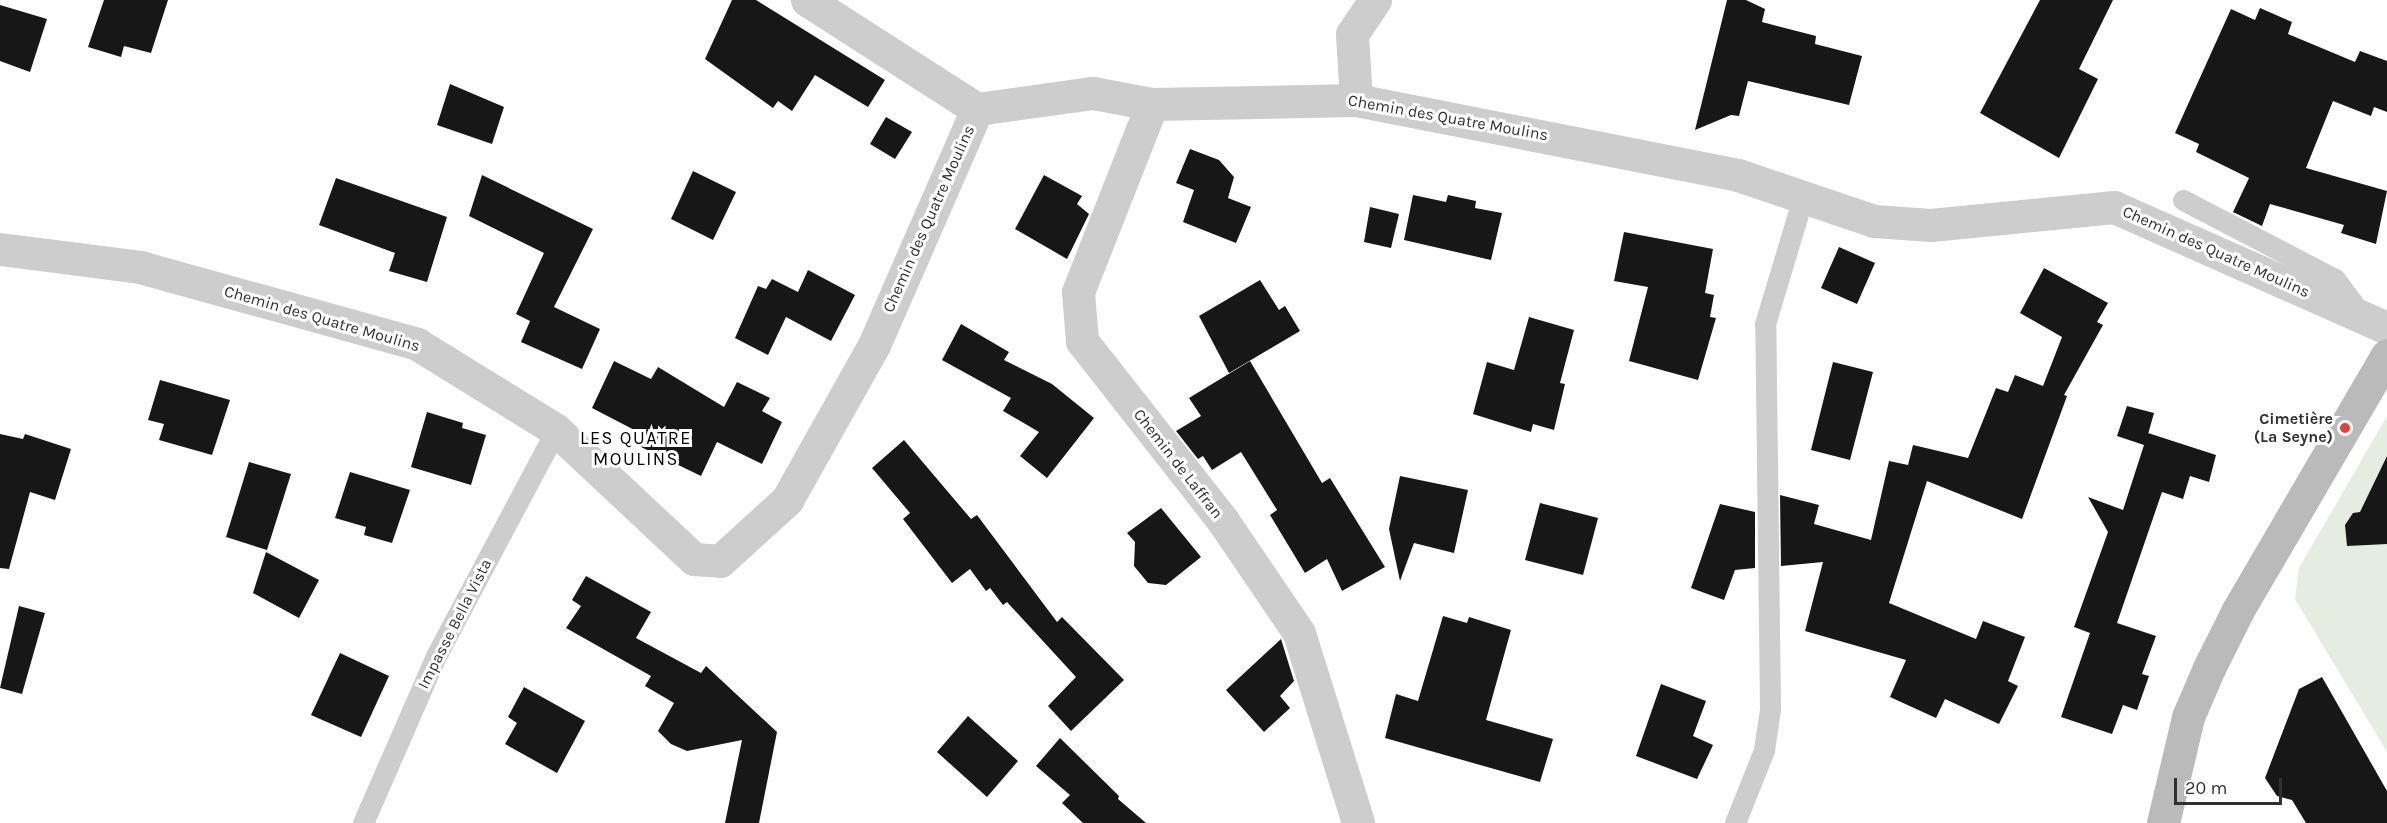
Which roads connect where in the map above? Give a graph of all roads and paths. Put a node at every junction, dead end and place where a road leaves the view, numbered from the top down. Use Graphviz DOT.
graph roads {
  1 [pos="807,0"];
  2 [pos="1376,0"];
  3 [pos="1356,100"];
  4 [pos="1152,104"];
  5 [pos="977,109"];
  6 [pos="1803,196"];
  7 [pos="2183,200"];
  8 [pos="2,256"];
  9 [pos="2375,322"];
  10 [pos="2387,355"];
  11 [pos="556,430"];
  12 [pos="363,823"];
  13 [pos="1358,823"];
  14 [pos="1735,823"];
  15 [pos="2163,823"];
  1 -- 5 [label="street"];
  2 -- 3 [label="street"];
  3 -- 4 [label="street, Chemin des Quatre Moulins"];
  3 -- 6 [label="street, Chemin des Quatre Moulins"];
  4 -- 5 [label="street, Chemin des Quatre Moulins"];
  4 -- 13 [label="street, Chemin de Laffran"];
  5 -- 11 [label="street, Chemin des Quatre Moulins"];
  6 -- 9 [label="street, Chemin des Quatre Moulins"];
  6 -- 14 [label="lane"];
  7 -- 9 [label="lane"];
  8 -- 11 [label="street, Chemin des Quatre Moulins"];
  10 -- 15 [label="street"];
  11 -- 12 [label="lane, Impasse Bella Vista"];
}
